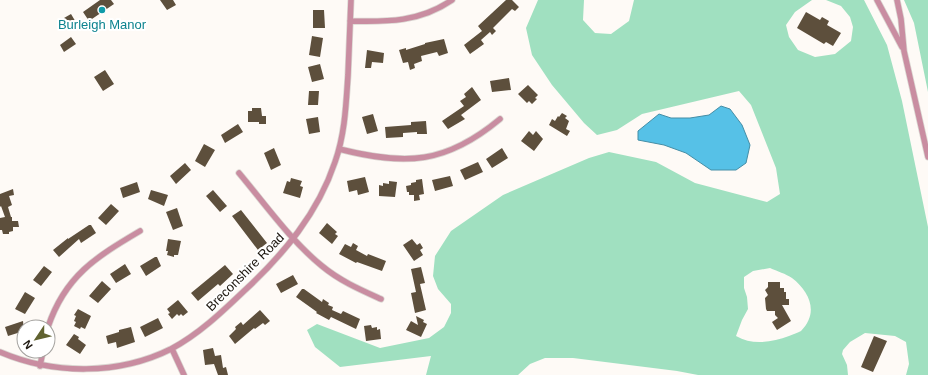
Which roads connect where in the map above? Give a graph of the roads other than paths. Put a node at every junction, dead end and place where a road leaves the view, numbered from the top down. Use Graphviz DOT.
graph roads {
  1 [pos="352,0"];
  2 [pos="452,0"];
  3 [pos="877,0"];
  4 [pos="897,0"];
  5 [pos="350,21"];
  6 [pos="904,51"];
  7 [pos="500,119"];
  8 [pos="339,149"];
  9 [pos="928,157"];
  10 [pos="239,173"];
  11 [pos="140,231"];
  12 [pos="294,238"];
  13 [pos="381,299"];
  14 [pos="50,319"];
  15 [pos="172,349"];
  16 [pos="0,352"];
  17 [pos="41,359"];
  18 [pos="40,366"];
  19 [pos="184,375"];
  1 -- 5 [label="street, Breconshire Road"];
  2 -- 5 [label="street"];
  3 -- 6 [label="street"];
  4 -- 6 [label="street"];
  5 -- 8 [label="street, Breconshire Road"];
  6 -- 9 [label="street"];
  7 -- 8 [label="street"];
  8 -- 12 [label="street, Breconshire Road"];
  10 -- 12 [label="street"];
  11 -- 14 [label="street"];
  12 -- 13 [label="street"];
  12 -- 15 [label="street, Breconshire Road"];
  15 -- 18 [label="street, Breconshire Road"];
  15 -- 19 [label="street"];
  16 -- 18 [label="street, Breconshire Road"];
  17 -- 18 [label="street"];
}
